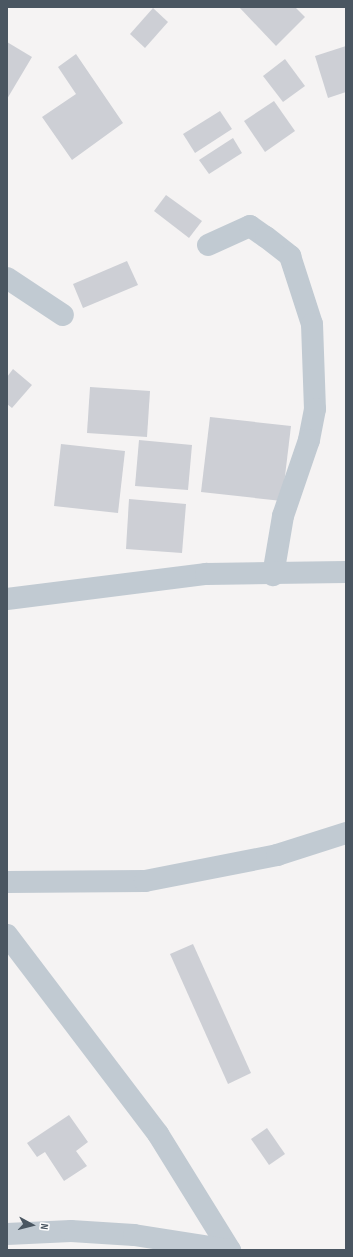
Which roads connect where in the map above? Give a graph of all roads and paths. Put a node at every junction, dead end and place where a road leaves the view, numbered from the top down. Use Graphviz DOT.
graph roads {
  1 [pos="208,245"];
  2 [pos="7,278"];
  3 [pos="64,314"];
  4 [pos="346,572"];
  5 [pos="273,575"];
  6 [pos="7,599"];
  7 [pos="346,833"];
  8 [pos="7,882"];
  9 [pos="7,935"];
  10 [pos="7,1234"];
  11 [pos="230,1250"];
  1 -- 5 [label="street"];
  2 -- 3 [label="street"];
  4 -- 5 [label="street"];
  5 -- 6 [label="street"];
  7 -- 8 [label="street"];
  9 -- 11 [label="street"];
  10 -- 11 [label="street"];
}
